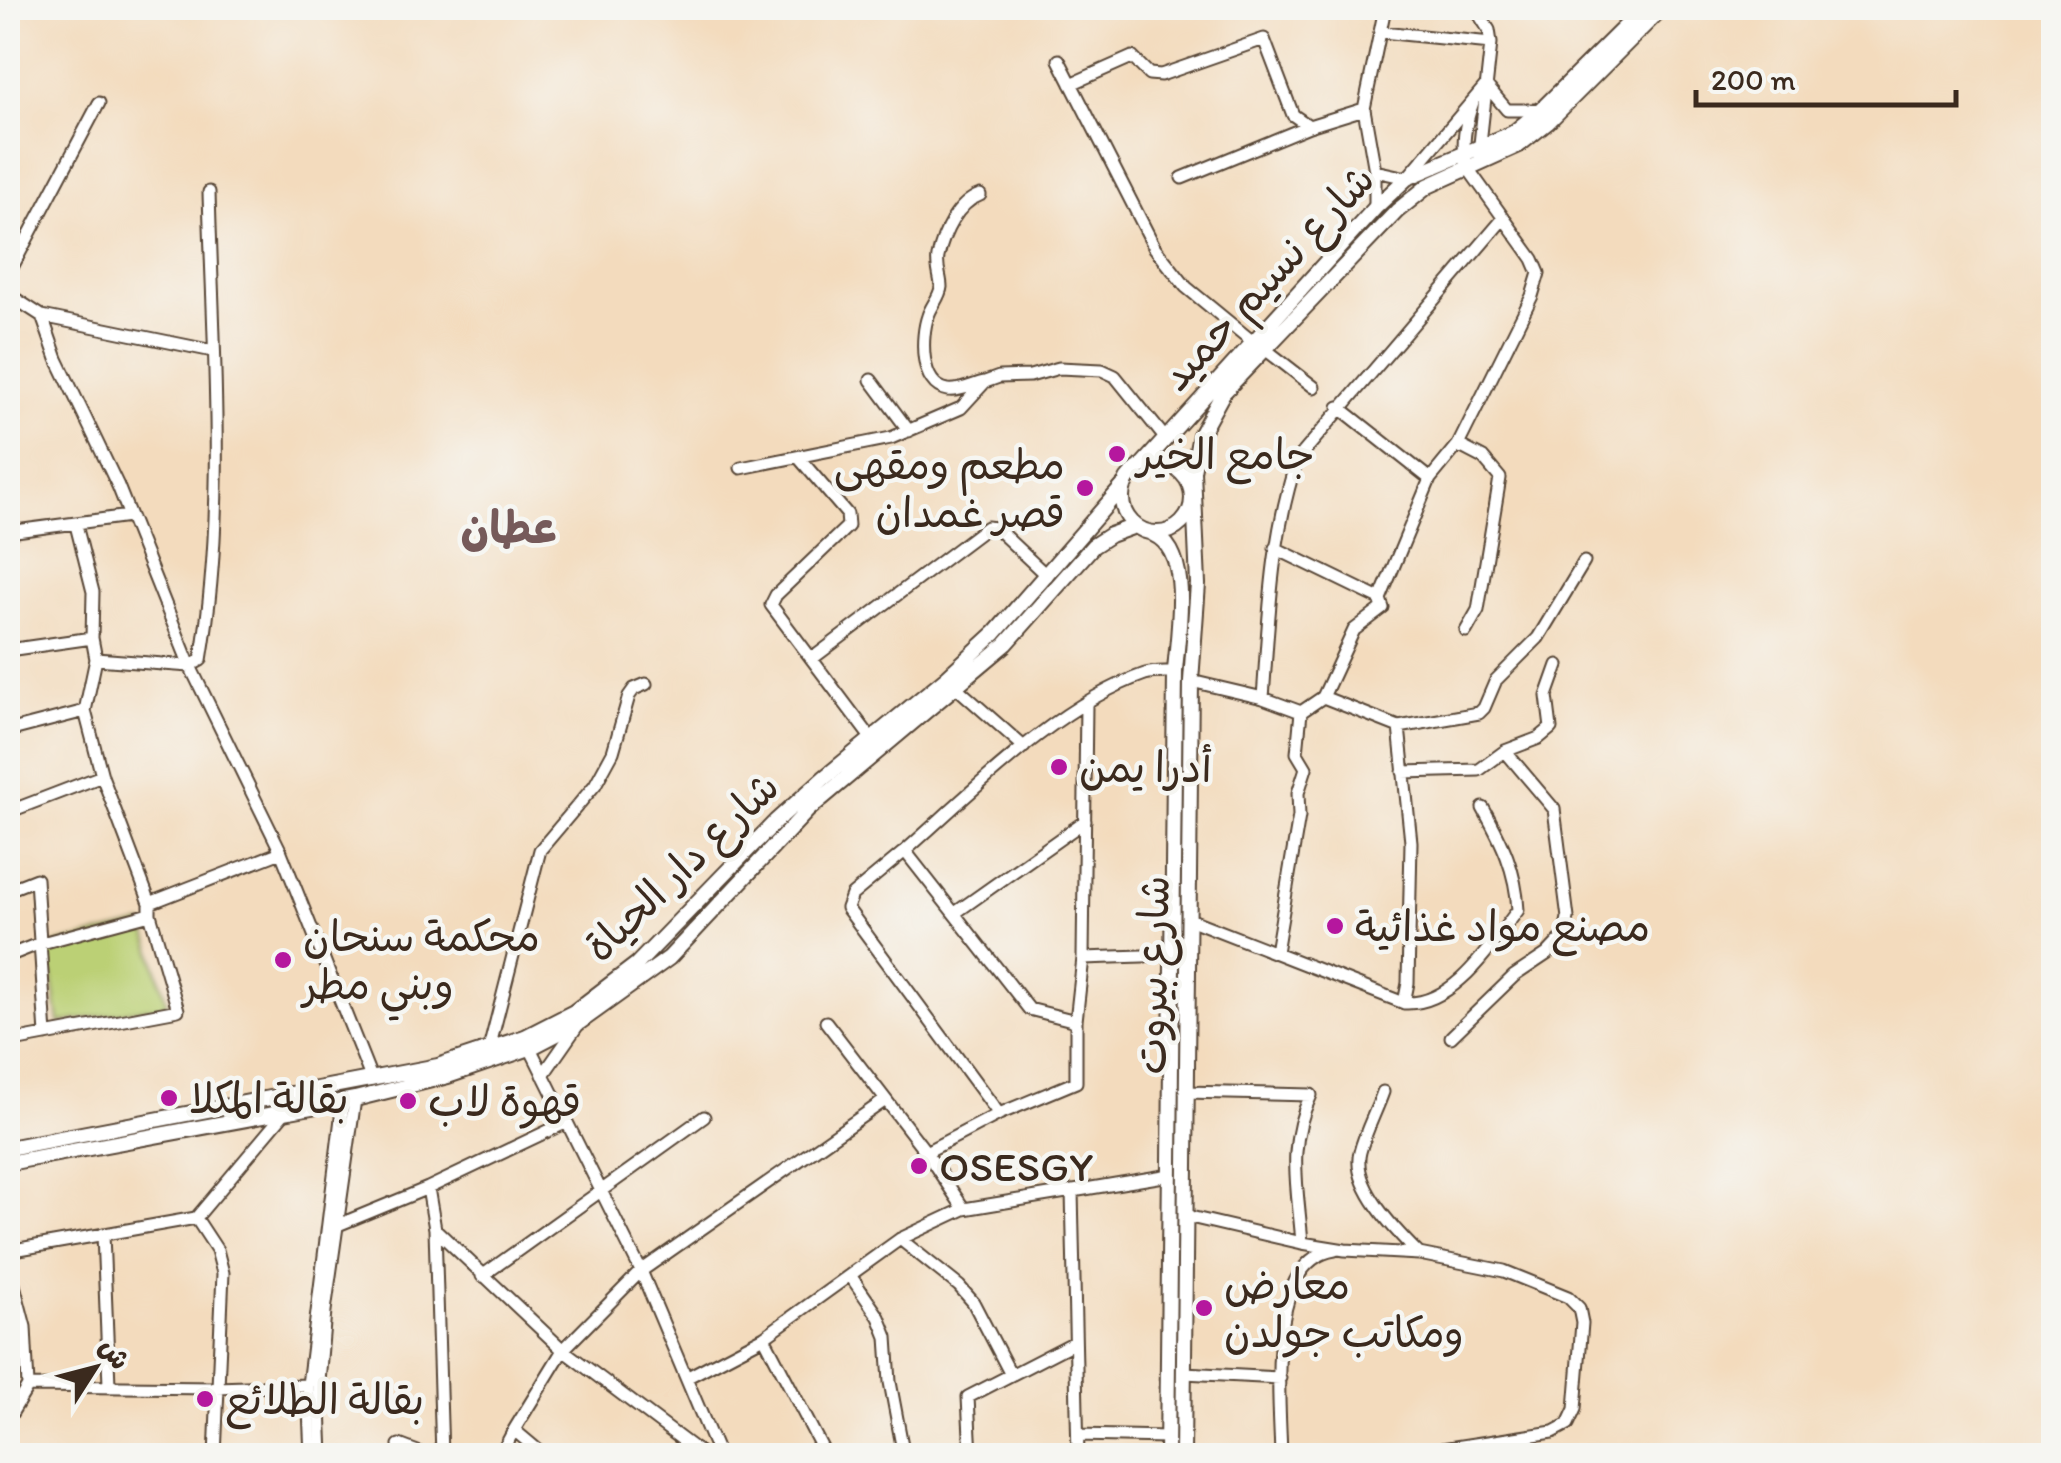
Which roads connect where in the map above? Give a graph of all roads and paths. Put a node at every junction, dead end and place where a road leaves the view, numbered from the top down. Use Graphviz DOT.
graph roads {
  1 [pos="16,8"];
  2 [pos="1385,8"];
  3 [pos="1476,8"];
  4 [pos="1644,8"];
  5 [pos="1662,8"];
  6 [pos="8,13"];
  7 [pos="1382,32"];
  8 [pos="1491,43"];
  9 [pos="1059,60"];
  10 [pos="1071,84"];
  11 [pos="1486,85"];
  12 [pos="1472,102"];
  13 [pos="99,103"];
  14 [pos="1364,109"];
  15 [pos="1541,110"];
  16 [pos="1309,126"];
  17 [pos="1480,145"];
  18 [pos="1470,161"];
  19 [pos="1374,171"];
  20 [pos="1182,178"];
  21 [pos="1408,178"];
  22 [pos="209,192"];
  23 [pos="980,195"];
  24 [pos="1376,208"];
  25 [pos="1503,218"];
  26 [pos="8,275"];
  27 [pos="8,294"];
  28 [pos="42,316"];
  29 [pos="1259,346"];
  30 [pos="213,352"];
  31 [pos="871,380"];
  32 [pos="985,382"];
  33 [pos="1314,387"];
  34 [pos="1340,407"];
  35 [pos="909,431"];
  36 [pos="1165,438"];
  37 [pos="1458,445"];
  38 [pos="799,458"];
  39 [pos="1141,466"];
  40 [pos="742,468"];
  41 [pos="1430,480"];
  42 [pos="1123,486"];
  43 [pos="1193,496"];
  44 [pos="129,516"];
  45 [pos="76,525"];
  46 [pos="1135,526"];
  47 [pos="8,532"];
  48 [pos="1153,534"];
  49 [pos="1275,548"];
  50 [pos="1584,562"];
  51 [pos="1047,576"];
  52 [pos="1380,599"];
  53 [pos="1466,630"];
  54 [pos="92,638"];
  55 [pos="8,650"];
  56 [pos="813,658"];
  57 [pos="96,659"];
  58 [pos="190,666"];
  59 [pos="1558,666"];
  60 [pos="1175,672"];
  61 [pos="1190,681"];
  62 [pos="951,683"];
  63 [pos="646,684"];
  64 [pos="1323,697"];
  65 [pos="1262,698"];
  66 [pos="1086,704"];
  67 [pos="86,712"];
  68 [pos="1301,712"];
  69 [pos="1399,726"];
  70 [pos="8,731"];
  71 [pos="872,738"];
  72 [pos="1024,747"];
  73 [pos="1505,751"];
  74 [pos="1403,772"];
  75 [pos="102,776"];
  76 [pos="1483,808"];
  77 [pos="8,812"];
  78 [pos="1085,821"];
  79 [pos="905,851"];
  80 [pos="281,852"];
  81 [pos="8,890"];
  82 [pos="1181,902"];
  83 [pos="150,909"];
  84 [pos="955,913"];
  85 [pos="1189,918"];
  86 [pos="38,944"];
  87 [pos="1276,952"];
  88 [pos="1172,955"];
  89 [pos="8,956"];
  90 [pos="1083,958"];
  91 [pos="1404,1002"];
  92 [pos="1076,1021"];
  93 [pos="580,1022"];
  94 [pos="826,1022"];
  95 [pos="46,1035"];
  96 [pos="1451,1037"];
  97 [pos="8,1042"];
  98 [pos="530,1048"];
  99 [pos="489,1049"];
  100 [pos="542,1075"];
  101 [pos="410,1079"];
  102 [pos="372,1080"];
  103 [pos="1185,1092"];
  104 [pos="1384,1092"];
  105 [pos="349,1100"];
  106 [pos="884,1100"];
  107 [pos="286,1111"];
  108 [pos="999,1114"];
  109 [pos="704,1117"];
  110 [pos="565,1123"];
  111 [pos="101,1137"];
  112 [pos="8,1148"];
  113 [pos="926,1152"];
  114 [pos="8,1163"];
  115 [pos="1170,1176"];
  116 [pos="428,1188"];
  117 [pos="1072,1191"];
  118 [pos="604,1192"];
  119 [pos="964,1209"];
  120 [pos="1186,1216"];
  121 [pos="196,1218"];
  122 [pos="338,1225"];
  123 [pos="435,1229"];
  124 [pos="103,1234"];
  125 [pos="900,1239"];
  126 [pos="1302,1243"];
  127 [pos="1345,1250"];
  128 [pos="8,1251"];
  129 [pos="1418,1254"];
  130 [pos="8,1262"];
  131 [pos="641,1271"];
  132 [pos="850,1275"];
  133 [pos="482,1276"];
  134 [pos="1177,1282"];
  135 [pos="764,1337"];
  136 [pos="1075,1342"];
  137 [pos="563,1350"];
  138 [pos="1184,1372"];
  139 [pos="1010,1373"];
  140 [pos="688,1377"];
  141 [pos="1280,1378"];
  142 [pos="308,1385"];
  143 [pos="28,1386"];
  144 [pos="110,1386"];
  145 [pos="217,1388"];
  146 [pos="8,1420"];
  147 [pos="514,1430"];
  148 [pos="1078,1435"];
  149 [pos="1166,1437"];
  150 [pos="398,1445"];
  151 [pos="214,1456"];
  152 [pos="311,1456"];
  153 [pos="322,1456"];
  154 [pos="428,1456"];
  155 [pos="442,1456"];
  156 [pos="500,1456"];
  157 [pos="545,1456"];
  158 [pos="704,1456"];
  159 [pos="719,1456"];
  160 [pos="826,1456"];
  161 [pos="904,1456"];
  162 [pos="971,1456"];
  163 [pos="1078,1456"];
  164 [pos="1167,1456"];
  165 [pos="1183,1456"];
  166 [pos="1281,1456"];
  167 [pos="1396,1456"];
  1 -- 6 [label="street"];
  2 -- 7 [label="street"];
  3 -- 8 [label="street"];
  4 -- 15 [label="main road, شارع نسيم حميد"];
  5 -- 18 [label="main road, شارع نسيم حميد"];
  7 -- 8 [label="street"];
  7 -- 14 [label="street"];
  8 -- 11 [label="street"];
  9 -- 10 [label="street"];
  10 -- 16 [label="street"];
  10 -- 29 [label="street"];
  11 -- 12 [label="street"];
  11 -- 15 [label="street"];
  11 -- 17 [label="street"];
  12 -- 18 [label="street"];
  12 -- 21 [label="street"];
  13 -- 26 [label="street"];
  14 -- 16 [label="street"];
  14 -- 19 [label="street"];
  15 -- 17 [label="main road, شارع نسيم حميد"];
  16 -- 20 [label="street"];
  17 -- 18 [label="main road, شارع نسيم حميد"];
  18 -- 21 [label="main road, شارع نسيم حميد"];
  18 -- 25 [label="street"];
  18 -- 29 [label="main road, شارع نسيم حميد"];
  19 -- 21 [label="street"];
  19 -- 24 [label="street"];
  21 -- 24 [label="main road, شارع نسيم حميد"];
  22 -- 30 [label="street"];
  23 -- 32 [label="street"];
  24 -- 29 [label="main road, شارع نسيم حميد"];
  25 -- 34 [label="street"];
  25 -- 37 [label="street"];
  27 -- 28 [label="street"];
  28 -- 30 [label="street"];
  28 -- 44 [label="street"];
  29 -- 33 [label="street"];
  29 -- 36 [label="main road, شارع نسيم حميد"];
  29 -- 43 [label="main road, شارع نسيم حميد"];
  30 -- 58 [label="street"];
  31 -- 35 [label="street"];
  32 -- 35 [label="street"];
  32 -- 36 [label="street"];
  34 -- 41 [label="street"];
  34 -- 49 [label="street"];
  35 -- 38 [label="street"];
  36 -- 39 [label="main road, شارع نسيم حميد"];
  37 -- 41 [label="street"];
  37 -- 53 [label="street"];
  38 -- 40 [label="street"];
  38 -- 56 [label="street"];
  39 -- 42 [label="main road"];
  39 -- 43 [label="main road"];
  41 -- 52 [label="street"];
  42 -- 46 [label="main road"];
  42 -- 51 [label="main road, شارع دار الحياة"];
  43 -- 48 [label="main road"];
  43 -- 61 [label="main road, شارع بيروت"];
  44 -- 45 [label="street"];
  44 -- 58 [label="street"];
  45 -- 47 [label="street"];
  45 -- 54 [label="street"];
  46 -- 48 [label="main road"];
  46 -- 62 [label="main road, شارع دار الحياة"];
  48 -- 60 [label="main road, شارع بيروت"];
  49 -- 52 [label="street"];
  49 -- 65 [label="street"];
  50 -- 69 [label="street"];
  51 -- 56 [label="street"];
  51 -- 62 [label="main road, شارع دار الحياة"];
  52 -- 64 [label="street"];
  54 -- 55 [label="street"];
  54 -- 57 [label="street"];
  56 -- 71 [label="street"];
  57 -- 58 [label="street"];
  57 -- 67 [label="street"];
  58 -- 80 [label="street"];
  59 -- 73 [label="street"];
  60 -- 66 [label="street"];
  60 -- 82 [label="main road, شارع بيروت"];
  61 -- 65 [label="street"];
  61 -- 82 [label="main road, شارع بيروت"];
  62 -- 71 [label="main road, شارع دار الحياة"];
  62 -- 72 [label="street"];
  62 -- 93 [label="main road, شارع دار الحياة"];
  63 -- 99 [label="street"];
  64 -- 68 [label="street"];
  64 -- 69 [label="street"];
  65 -- 68 [label="street"];
  66 -- 72 [label="street"];
  66 -- 78 [label="street"];
  67 -- 70 [label="street"];
  67 -- 75 [label="street"];
  68 -- 87 [label="street"];
  69 -- 74 [label="street"];
  71 -- 99 [label="main road, شارع دار الحياة"];
  72 -- 79 [label="street"];
  73 -- 74 [label="street"];
  73 -- 96 [label="street"];
  74 -- 91 [label="street"];
  75 -- 77 [label="street"];
  75 -- 83 [label="street"];
  76 -- 91 [label="street"];
  78 -- 84 [label="street"];
  78 -- 90 [label="street"];
  79 -- 84 [label="street"];
  79 -- 108 [label="street"];
  80 -- 83 [label="street"];
  80 -- 102 [label="street"];
  81 -- 86 [label="street"];
  82 -- 85 [label="main road, شارع بيروت"];
  82 -- 88 [label="main road, شارع بيروت"];
  83 -- 86 [label="street"];
  83 -- 95 [label="street"];
  84 -- 92 [label="street"];
  85 -- 87 [label="street"];
  85 -- 103 [label="main road, شارع بيروت"];
  86 -- 89 [label="street"];
  86 -- 95 [label="street"];
  87 -- 91 [label="street"];
  88 -- 90 [label="street"];
  88 -- 115 [label="main road, شارع بيروت"];
  90 -- 92 [label="street"];
  92 -- 108 [label="street"];
  93 -- 98 [label="main road, شارع دار الحياة"];
  93 -- 100 [label="street"];
  94 -- 106 [label="street"];
  95 -- 97 [label="street"];
  98 -- 100 [label="street"];
  98 -- 101 [label="main road, شارع دار الحياة"];
  99 -- 101 [label="main road, شارع دار الحياة"];
  100 -- 110 [label="street"];
  101 -- 102 [label="main road, شارع دار الحياة"];
  101 -- 105 [label="main road, شارع دار الحياة"];
  102 -- 111 [label="main road, شارع دار الحياة"];
  103 -- 120 [label="main road, شارع بيروت"];
  103 -- 126 [label="street"];
  104 -- 129 [label="street"];
  105 -- 107 [label="main road, شارع دار الحياة"];
  105 -- 122 [label="street"];
  105 -- 142 [label="street"];
  106 -- 113 [label="street"];
  106 -- 131 [label="street"];
  107 -- 111 [label="main road, شارع دار الحياة"];
  107 -- 121 [label="street"];
  108 -- 113 [label="street"];
  109 -- 118 [label="street"];
  110 -- 116 [label="street"];
  110 -- 118 [label="street"];
  111 -- 112 [label="main road, شارع دار الحياة"];
  111 -- 114 [label="main road, شارع دار الحياة"];
  113 -- 119 [label="street"];
  115 -- 117 [label="street"];
  115 -- 134 [label="main road, شارع بيروت"];
  116 -- 122 [label="street"];
  116 -- 123 [label="street"];
  117 -- 119 [label="street"];
  117 -- 136 [label="street"];
  118 -- 131 [label="street"];
  118 -- 133 [label="street"];
  119 -- 125 [label="street"];
  120 -- 126 [label="street"];
  120 -- 134 [label="main road, شارع بيروت"];
  121 -- 124 [label="street"];
  121 -- 145 [label="street"];
  122 -- 153 [label="street"];
  123 -- 133 [label="street"];
  123 -- 155 [label="street"];
  124 -- 128 [label="street"];
  124 -- 144 [label="street"];
  125 -- 132 [label="street"];
  125 -- 139 [label="street"];
  126 -- 127 [label="street"];
  127 -- 129 [label="street"];
  127 -- 141 [label="street"];
  129 -- 167 [label="street"];
  130 -- 143 [label="street"];
  131 -- 137 [label="street"];
  131 -- 140 [label="street"];
  132 -- 135 [label="street"];
  132 -- 161 [label="street"];
  133 -- 137 [label="street"];
  134 -- 138 [label="main road, شارع بيروت"];
  134 -- 149 [label="main road, شارع بيروت"];
  135 -- 140 [label="street"];
  135 -- 160 [label="street"];
  136 -- 139 [label="street"];
  136 -- 148 [label="street"];
  137 -- 147 [label="street"];
  137 -- 158 [label="street"];
  138 -- 141 [label="street"];
  138 -- 165 [label="main road, شارع بيروت"];
  139 -- 162 [label="street"];
  140 -- 159 [label="street"];
  141 -- 166 [label="street"];
  142 -- 145 [label="street"];
  142 -- 152 [label="street"];
  143 -- 144 [label="street"];
  143 -- 146 [label="street"];
  144 -- 145 [label="street"];
  145 -- 151 [label="street"];
  147 -- 156 [label="street"];
  147 -- 157 [label="street"];
  148 -- 149 [label="street"];
  148 -- 163 [label="street"];
  149 -- 164 [label="main road, شارع بيروت"];
  150 -- 154 [label="street"];
}
